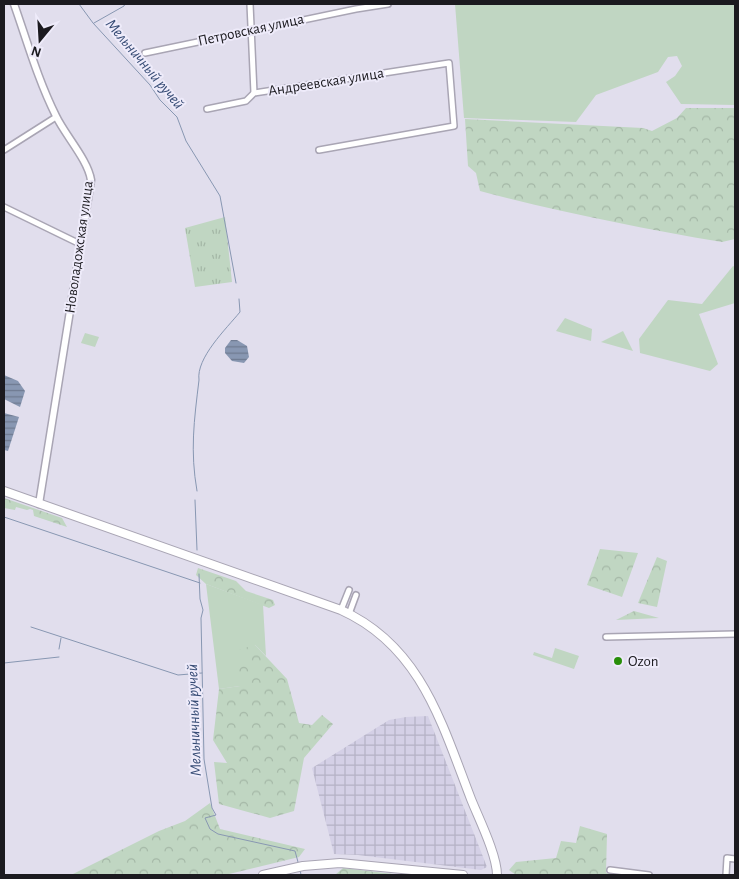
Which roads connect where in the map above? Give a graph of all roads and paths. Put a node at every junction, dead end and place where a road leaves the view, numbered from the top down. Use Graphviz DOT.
graph roads {
  1 [pos="14,4"];
  2 [pos="250,4"];
  3 [pos="388,4"];
  4 [pos="252,30"];
  5 [pos="145,53"];
  6 [pos="254,93"];
  7 [pos="207,109"];
  8 [pos="56,117"];
  9 [pos="4,150"];
  10 [pos="319,150"];
  11 [pos="4,207"];
  12 [pos="80,244"];
  13 [pos="4,491"];
  14 [pos="39,504"];
  15 [pos="349,590"];
  16 [pos="356,595"];
  17 [pos="341,610"];
  18 [pos="350,614"];
  19 [pos="735,634"];
  20 [pos="606,637"];
  21 [pos="735,859"];
  22 [pos="610,870"];
  23 [pos="263,875"];
  24 [pos="463,875"];
  25 [pos="497,875"];
  26 [pos="649,875"];
  27 [pos="726,875"];
  1 -- 8 [label="street, Новоладожская улица"];
  2 -- 4 [label="street"];
  3 -- 4 [label="street, Петровская улица"];
  4 -- 5 [label="street, Петровская улица"];
  4 -- 6 [label="street"];
  6 -- 7 [label="street, Андреевская улица"];
  6 -- 10 [label="street, Андреевская улица"];
  8 -- 9 [label="street"];
  8 -- 12 [label="street, Новоладожская улица"];
  11 -- 12 [label="street"];
  12 -- 14 [label="street, Новоладожская улица"];
  13 -- 14 [label="main road"];
  14 -- 17 [label="main road"];
  15 -- 17 [label="street"];
  16 -- 18 [label="street"];
  17 -- 18 [label="main road"];
  18 -- 25 [label="main road"];
  19 -- 20 [label="street"];
  21 -- 27 [label="street"];
  22 -- 26 [label="street"];
  23 -- 24 [label="main road"];
}
